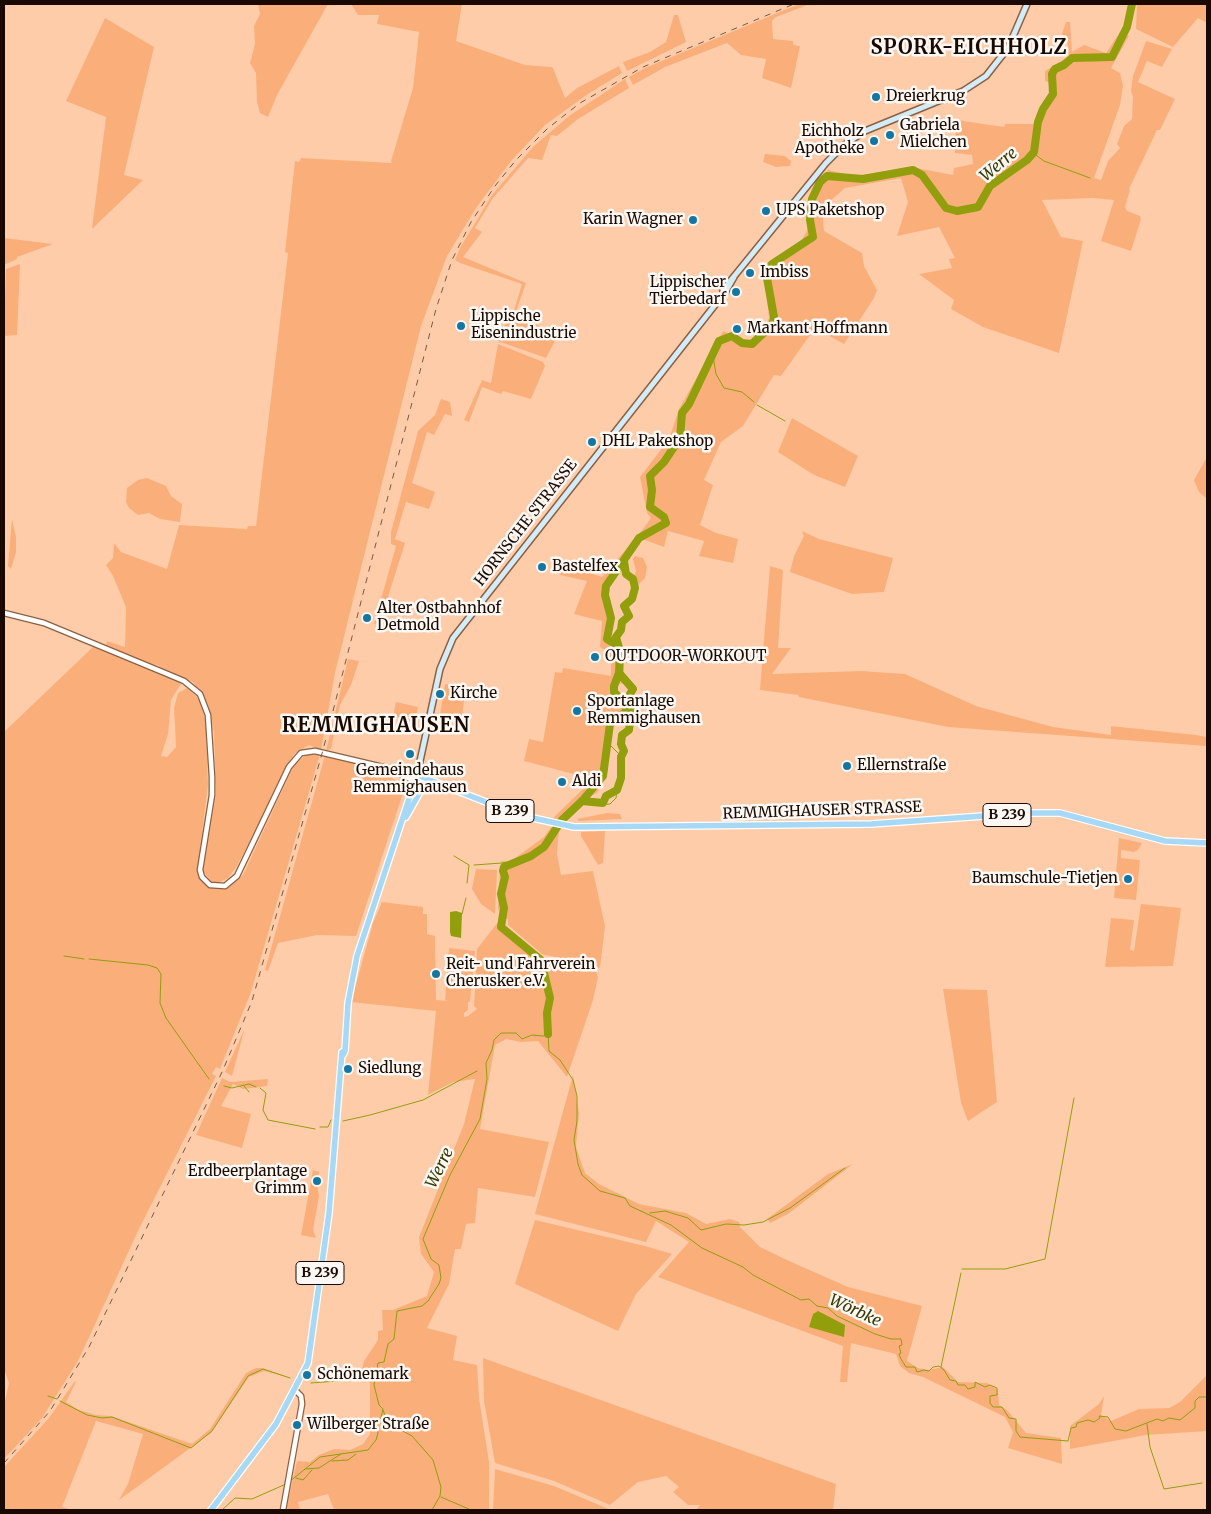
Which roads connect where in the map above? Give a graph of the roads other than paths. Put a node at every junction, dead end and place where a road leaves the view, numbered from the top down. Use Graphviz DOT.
graph roads {
  1 [pos="1027,4"];
  2 [pos="4,613"];
  3 [pos="416,781"];
  4 [pos="440,784"];
  5 [pos="430,785"];
  6 [pos="402,823"];
  7 [pos="1207,843"];
  8 [pos="295,1390"];
  9 [pos="211,1510"];
  10 [pos="283,1510"];
  1 -- 3 [label="main road, HORNSCHE STRASSE"];
  2 -- 3 [label="street"];
  3 -- 4 [label="main road, REMMIGHAUSER STRASSE / B 239"];
  3 -- 5 [label="main road, REMMIGHAUSER STRASSE / B 239"];
  3 -- 6 [label="main road, B 239"];
  4 -- 5 [label="main road, REMMIGHAUSER STRASSE / B 239"];
  4 -- 7 [label="main road, REMMIGHAUSER STRASSE / B 239"];
  5 -- 6 [label="main road"];
  6 -- 8 [label="main road, B 239"];
  8 -- 9 [label="main road, B 239"];
  8 -- 10 [label="street"];
}
